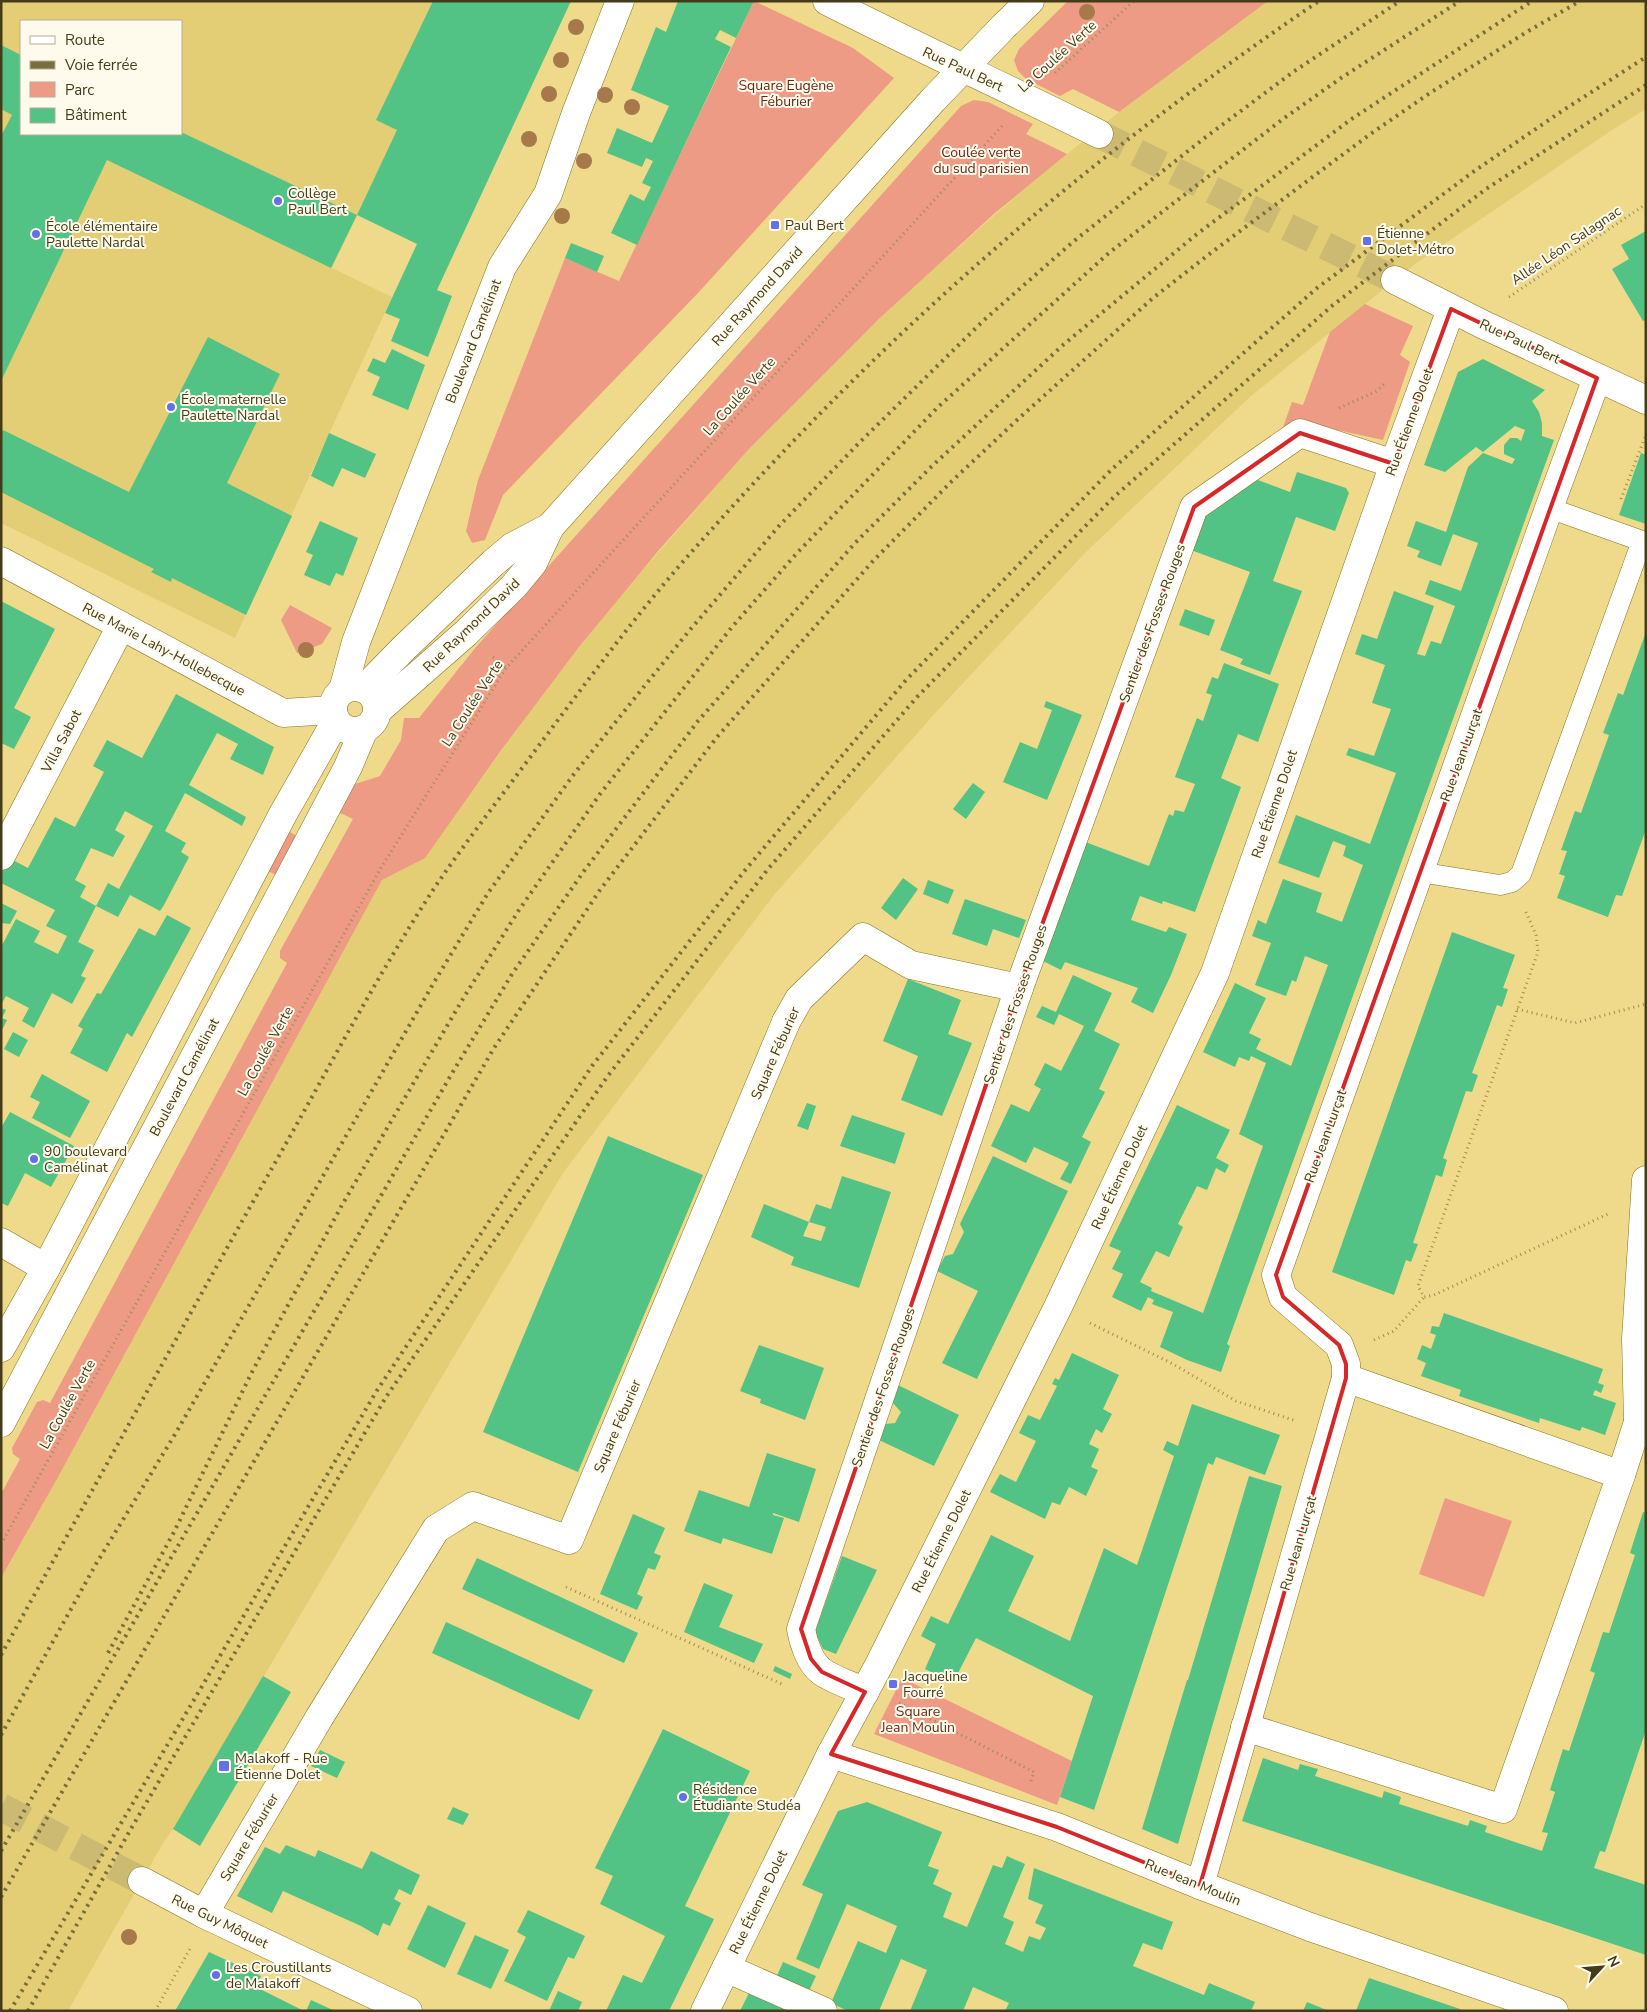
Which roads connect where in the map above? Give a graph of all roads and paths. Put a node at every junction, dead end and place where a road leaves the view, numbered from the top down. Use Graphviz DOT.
graph roads {
  1 [pos="620,1"];
  2 [pos="827,1"];
  3 [pos="1030,1"];
  4 [pos="1134,1"];
  5 [pos="965,68"];
  6 [pos="1026,99"];
  7 [pos="1099,134"];
  8 [pos="1646,204"];
  9 [pos="1395,280"];
  10 [pos="1504,300"];
  11 [pos="1452,309"];
  12 [pos="1391,378"];
  13 [pos="1598,378"];
  14 [pos="1646,400"];
  15 [pos="1300,433"];
  16 [pos="1644,437"];
  17 [pos="1394,464"];
  18 [pos="1549,508"];
  19 [pos="1609,529"];
  20 [pos="1,561"];
  21 [pos="121,626"];
  22 [pos="353,708"];
  23 [pos="1,856"];
  24 [pos="1419,872"];
  25 [pos="1526,912"];
  26 [pos="1019,988"];
  27 [pos="1646,1004"];
  28 [pos="1517,1008"];
  29 [pos="1645,1188"];
  30 [pos="1,1242"];
  31 [pos="46,1268"];
  32 [pos="1424,1297"];
  33 [pos="1089,1322"];
  34 [pos="1369,1342"];
  35 [pos="1,1348"];
  36 [pos="1346,1378"];
  37 [pos="1,1423"];
  38 [pos="1302,1423"];
  39 [pos="1642,1423"];
  40 [pos="1621,1474"];
  41 [pos="1,1544"];
  42 [pos="566,1587"];
  43 [pos="790,1688"];
  44 [pos="864,1692"];
  45 [pos="895,1701"];
  46 [pos="1245,1727"];
  47 [pos="831,1754"];
  48 [pos="1028,1790"];
  49 [pos="142,1881"];
  50 [pos="1200,1885"];
  51 [pos="204,1914"];
  52 [pos="194,1943"];
  53 [pos="726,1968"];
  54 [pos="155,2011"];
  55 [pos="408,2011"];
  56 [pos="706,2011"];
  57 [pos="823,2011"];
  58 [pos="1554,2011"];
  1 -- 22 [label="street, Boulevard Camélinat"];
  2 -- 5 [label="street, Rue Paul Bert"];
  3 -- 5 [label="street, Rue Raymond David"];
  4 -- 6 [label="path, La Coulée Verte"];
  5 -- 6 [label="street, Rue Paul Bert"];
  5 -- 22 [label="street, Rue Raymond David"];
  6 -- 7 [label="street, Rue Paul Bert"];
  6 -- 41 [label="path, La Coulée Verte"];
  8 -- 10 [label="path, Allée Léon Salagnac"];
  9 -- 11 [label="street, Rue Paul Bert"];
  11 -- 13 [label="street, Rue Paul Bert"];
  11 -- 17 [label="street, Rue Étienne Dolet"];
  12 -- 15 [label="path"];
  13 -- 14 [label="street, Rue Paul Bert"];
  13 -- 18 [label="street, Rue Jean Lurçat"];
  15 -- 17 [label="street"];
  15 -- 26 [label="street, Sentier des Fosses Rouges"];
  16 -- 19 [label="path"];
  17 -- 44 [label="street, Rue Étienne Dolet"];
  18 -- 19 [label="lane"];
  18 -- 24 [label="street, Rue Jean Lurçat"];
  19 -- 24 [label="lane"];
  20 -- 21 [label="street, Rue Marie Lahy-Hollebecque"];
  21 -- 22 [label="street, Rue Marie Lahy-Hollebecque"];
  21 -- 23 [label="street, Villa Sabot"];
  22 -- 31 [label="street, Boulevard Camélinat"];
  22 -- 37 [label="street, Boulevard Camélinat"];
  24 -- 36 [label="street, Rue Jean Lurçat"];
  25 -- 28 [label="path"];
  26 -- 44 [label="street, Sentier des Fosses Rouges"];
  26 -- 51 [label="street, Square Féburier"];
  27 -- 28 [label="path"];
  28 -- 32 [label="path"];
  29 -- 32 [label="path"];
  29 -- 39 [label="street"];
  30 -- 31 [label="street"];
  31 -- 35 [label="street, Boulevard Camélinat"];
  32 -- 34 [label="path"];
  33 -- 38 [label="path"];
  36 -- 40 [label="street"];
  36 -- 46 [label="street, Rue Jean Lurçat"];
  39 -- 40 [label="street"];
  40 -- 46 [label="street"];
  42 -- 43 [label="path"];
  44 -- 47 [label="street, Rue Étienne Dolet"];
  45 -- 48 [label="path"];
  46 -- 50 [label="street, Rue Jean Lurçat"];
  47 -- 50 [label="street, Rue Jean Moulin"];
  47 -- 53 [label="street, Rue Étienne Dolet"];
  49 -- 51 [label="street, Rue Guy Môquet"];
  50 -- 58 [label="street, Rue Jean Moulin"];
  51 -- 55 [label="street, Rue Guy Môquet"];
  52 -- 54 [label="path"];
  53 -- 56 [label="street, Rue Étienne Dolet"];
  53 -- 57 [label="street"];
}
